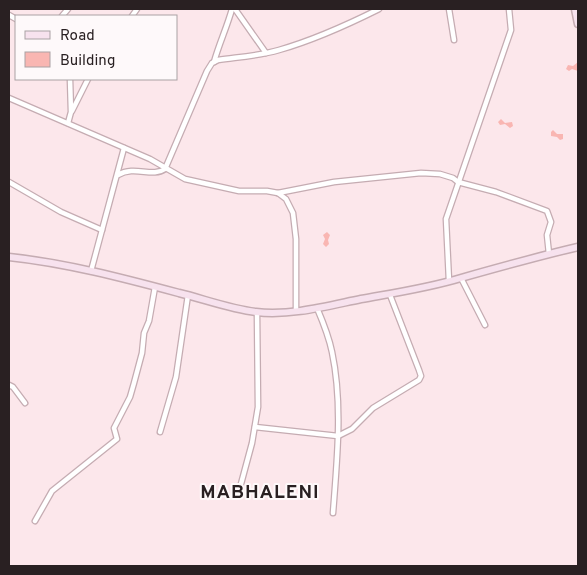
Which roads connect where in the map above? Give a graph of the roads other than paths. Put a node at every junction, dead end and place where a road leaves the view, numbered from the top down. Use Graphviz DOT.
graph roads {
  1 [pos="234,9"];
  2 [pos="379,9"];
  3 [pos="449,9"];
  4 [pos="508,9"];
  5 [pos="575,9"];
  6 [pos="578,24"];
  7 [pos="454,40"];
  8 [pos="266,53"];
  9 [pos="214,62"];
  10 [pos="70,80"];
  11 [pos="88,80"];
  12 [pos="9,98"];
  13 [pos="72,112"];
  14 [pos="68,123"];
  15 [pos="124,148"];
  16 [pos="166,167"];
  17 [pos="118,175"];
  18 [pos="9,182"];
  19 [pos="458,182"];
  20 [pos="278,193"];
  21 [pos="102,230"];
  22 [pos="578,247"];
  23 [pos="549,254"];
  24 [pos="9,257"];
  25 [pos="91,271"];
  26 [pos="462,278"];
  27 [pos="449,282"];
  28 [pos="155,286"];
  29 [pos="188,295"];
  30 [pos="390,295"];
  31 [pos="317,308"];
  32 [pos="296,311"];
  33 [pos="257,312"];
  34 [pos="485,325"];
  35 [pos="9,385"];
  36 [pos="25,403"];
  37 [pos="255,427"];
  38 [pos="160,432"];
  39 [pos="338,436"];
  40 [pos="238,495"];
  41 [pos="333,513"];
  42 [pos="35,521"];
  1 -- 8 [label="street"];
  1 -- 9 [label="street"];
  2 -- 8 [label="street"];
  3 -- 7 [label="street"];
  4 -- 19 [label="street"];
  5 -- 6 [label="street"];
  8 -- 9 [label="street"];
  9 -- 16 [label="street"];
  10 -- 13 [label="street"];
  11 -- 13 [label="street"];
  12 -- 14 [label="street"];
  13 -- 14 [label="street"];
  14 -- 15 [label="street"];
  15 -- 16 [label="street"];
  15 -- 17 [label="street"];
  16 -- 17 [label="street"];
  16 -- 20 [label="street"];
  17 -- 21 [label="street"];
  18 -- 21 [label="street"];
  19 -- 20 [label="street"];
  19 -- 23 [label="street"];
  19 -- 27 [label="street"];
  20 -- 32 [label="street"];
  21 -- 25 [label="street"];
  22 -- 23 [label="street"];
  23 -- 26 [label="street"];
  24 -- 25 [label="street"];
  25 -- 28 [label="street"];
  26 -- 27 [label="street"];
  26 -- 34 [label="street"];
  27 -- 30 [label="street"];
  28 -- 29 [label="street"];
  28 -- 42 [label="street"];
  29 -- 33 [label="street"];
  29 -- 38 [label="street"];
  30 -- 31 [label="street"];
  30 -- 39 [label="street"];
  31 -- 32 [label="street"];
  31 -- 39 [label="street"];
  32 -- 33 [label="street"];
  33 -- 37 [label="street"];
  35 -- 36 [label="street"];
  37 -- 39 [label="street"];
  37 -- 40 [label="street"];
  39 -- 41 [label="street"];
}
